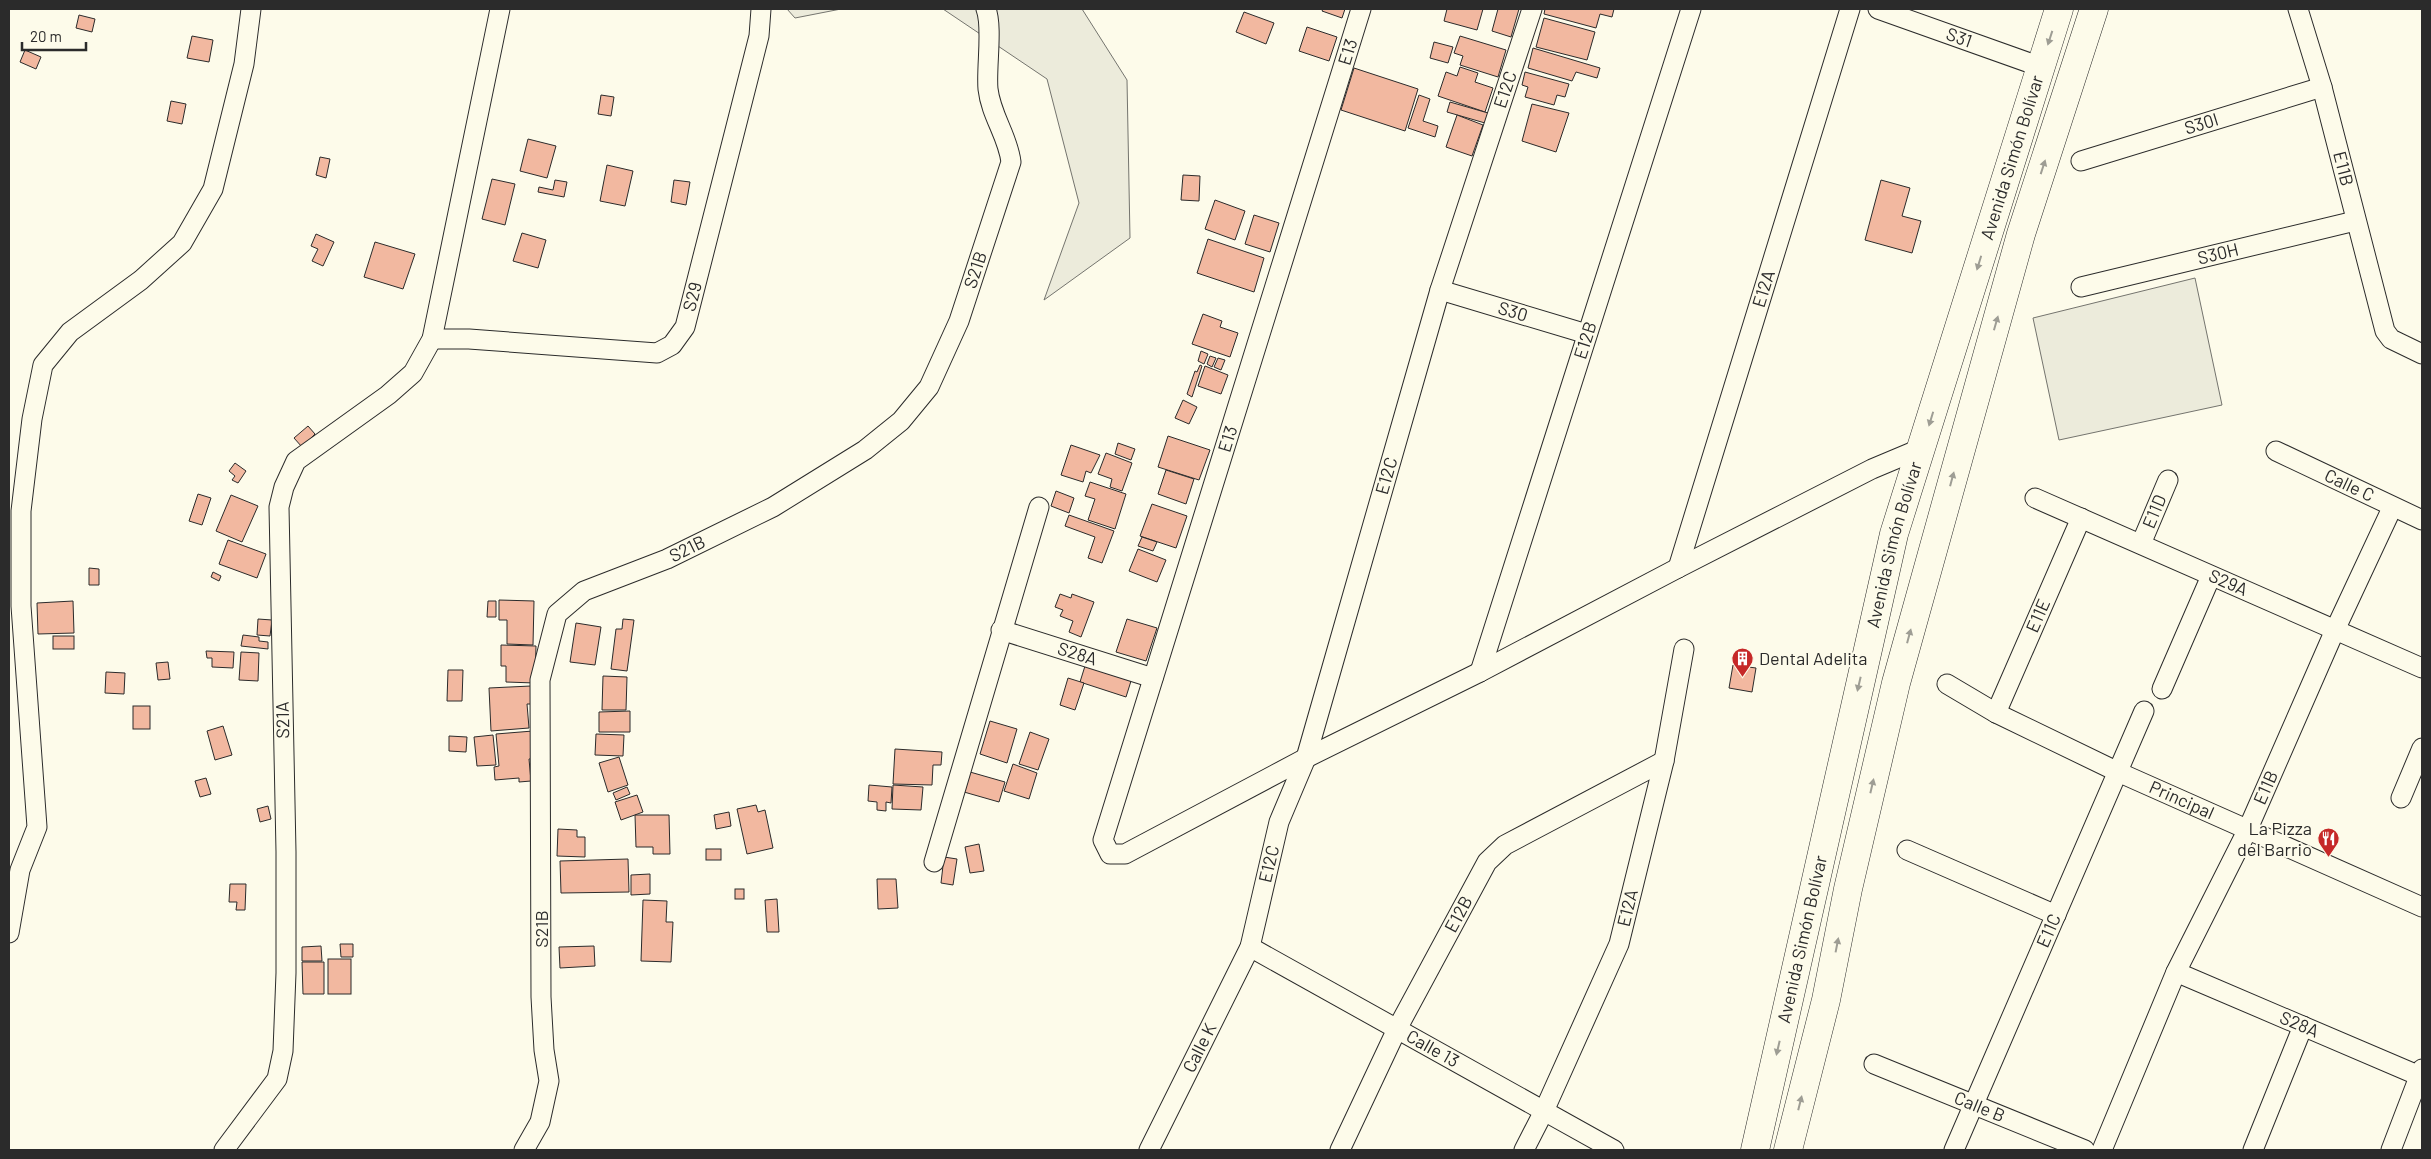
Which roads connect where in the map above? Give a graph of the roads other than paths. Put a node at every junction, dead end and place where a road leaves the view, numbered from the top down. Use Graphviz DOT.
graph roads {
  1 [pos="251,9"];
  2 [pos="500,9"];
  3 [pos="761,9"];
  4 [pos="986,9"];
  5 [pos="1361,9"];
  6 [pos="1532,9"];
  7 [pos="1691,9"];
  8 [pos="1850,9"];
  9 [pos="1878,9"];
  10 [pos="2059,9"];
  11 [pos="2094,9"];
  12 [pos="2298,9"];
  13 [pos="2041,66"];
  14 [pos="2322,87"];
  15 [pos="2081,161"];
  16 [pos="2355,221"];
  17 [pos="2081,287"];
  18 [pos="1440,290"];
  19 [pos="1586,334"];
  20 [pos="432,339"];
  21 [pos="2422,354"];
  22 [pos="1922,448"];
  23 [pos="2276,451"];
  24 [pos="2168,480"];
  25 [pos="2035,498"];
  26 [pos="1039,507"];
  27 [pos="2392,508"];
  28 [pos="2081,518"];
  29 [pos="2422,520"];
  30 [pos="2141,544"];
  31 [pos="1678,568"];
  32 [pos="2211,576"];
  33 [pos="1001,630"];
  34 [pos="2335,630"];
  35 [pos="1684,649"];
  36 [pos="2422,668"];
  37 [pos="1480,672"];
  38 [pos="1153,678"];
  39 [pos="1947,684"];
  40 [pos="2162,689"];
  41 [pos="2144,712"];
  42 [pos="1996,713"];
  43 [pos="2422,748"];
  44 [pos="1306,758"];
  45 [pos="1664,761"];
  46 [pos="2118,772"];
  47 [pos="2401,798"];
  48 [pos="2247,831"];
  49 [pos="1907,850"];
  50 [pos="934,862"];
  51 [pos="2422,907"];
  52 [pos="2056,915"];
  53 [pos="9,933"];
  54 [pos="1250,947"];
  55 [pos="2176,972"];
  56 [pos="2303,1026"];
  57 [pos="1397,1029"];
  58 [pos="1874,1064"];
  59 [pos="2421,1074"];
  60 [pos="1973,1106"];
  61 [pos="1544,1111"];
  62 [pos="224,1150"];
  63 [pos="524,1150"];
  64 [pos="1149,1150"];
  65 [pos="1340,1150"];
  66 [pos="1524,1150"];
  67 [pos="1614,1150"];
  68 [pos="1755,1150"];
  69 [pos="1788,1150"];
  70 [pos="1954,1150"];
  71 [pos="2084,1150"];
  72 [pos="2102,1150"];
  73 [pos="2253,1150"];
  74 [pos="2391,1150"];
  1 -- 53 [label="street"];
  2 -- 20 [label="street, S21A"];
  3 -- 20 [label="street, S29"];
  4 -- 63 [label="street, S21B"];
  5 -- 38 [label="street, E13"];
  6 -- 18 [label="street, E12C"];
  7 -- 19 [label="street, E12B"];
  8 -- 31 [label="street, E12A"];
  9 -- 13 [label="street, S31"];
  10 -- 13 [label="highway, Avenida Simón Bolívar, one-way"];
  69 -- 11 [label="highway, Avenida Simón Bolívar, one-way"];
  12 -- 14 [label="street, E11B"];
  13 -- 22 [label="highway, Avenida Simón Bolívar, one-way"];
  14 -- 15 [label="street, S30I"];
  14 -- 16 [label="street, E11B"];
  16 -- 17 [label="street, S30H"];
  16 -- 21 [label="street, E11B"];
  18 -- 19 [label="street, S30"];
  18 -- 44 [label="street, E12C"];
  19 -- 37 [label="street, E12B"];
  20 -- 62 [label="street, S21A"];
  22 -- 31 [label="street"];
  22 -- 68 [label="highway, Avenida Simón Bolívar, one-way"];
  23 -- 27 [label="street, Calle C"];
  24 -- 30 [label="street, E11D"];
  25 -- 28 [label="street, S29A"];
  26 -- 33 [label="street"];
  27 -- 29 [label="street, Calle C"];
  27 -- 34 [label="street, E11B"];
  28 -- 30 [label="street, S29A"];
  28 -- 42 [label="street, E11E"];
  30 -- 32 [label="street, S29A"];
  31 -- 37 [label="street"];
  32 -- 34 [label="street, S29A"];
  32 -- 40 [label="street"];
  33 -- 38 [label="street, S28A"];
  33 -- 50 [label="street"];
  34 -- 36 [label="street, S29A"];
  34 -- 48 [label="street, E11B"];
  35 -- 45 [label="street, E12A"];
  37 -- 44 [label="street"];
  38 -- 44 [label="street, E13"];
  39 -- 42 [label="street, Principal"];
  41 -- 46 [label="street, E11C"];
  42 -- 46 [label="street, Principal"];
  43 -- 47 [label="street"];
  44 -- 54 [label="street, E12C"];
  45 -- 57 [label="street, E12B"];
  45 -- 61 [label="street, E12A"];
  46 -- 48 [label="street, Principal"];
  46 -- 52 [label="street, E11C"];
  48 -- 51 [label="street, Principal"];
  48 -- 55 [label="street, E11B"];
  49 -- 52 [label="street"];
  52 -- 60 [label="street, E11C"];
  54 -- 57 [label="street, Calle 13"];
  54 -- 64 [label="street, Calle K"];
  55 -- 56 [label="street, S28A"];
  55 -- 72 [label="street, E11B"];
  56 -- 59 [label="street, S28A"];
  56 -- 73 [label="street"];
  57 -- 61 [label="street, Calle 13"];
  57 -- 65 [label="street, E12B"];
  58 -- 60 [label="street, Calle B"];
  59 -- 74 [label="street"];
  60 -- 70 [label="street, E11C"];
  60 -- 71 [label="street, Calle B"];
  61 -- 66 [label="street, E12A"];
  61 -- 67 [label="street, Calle 13"];
}
